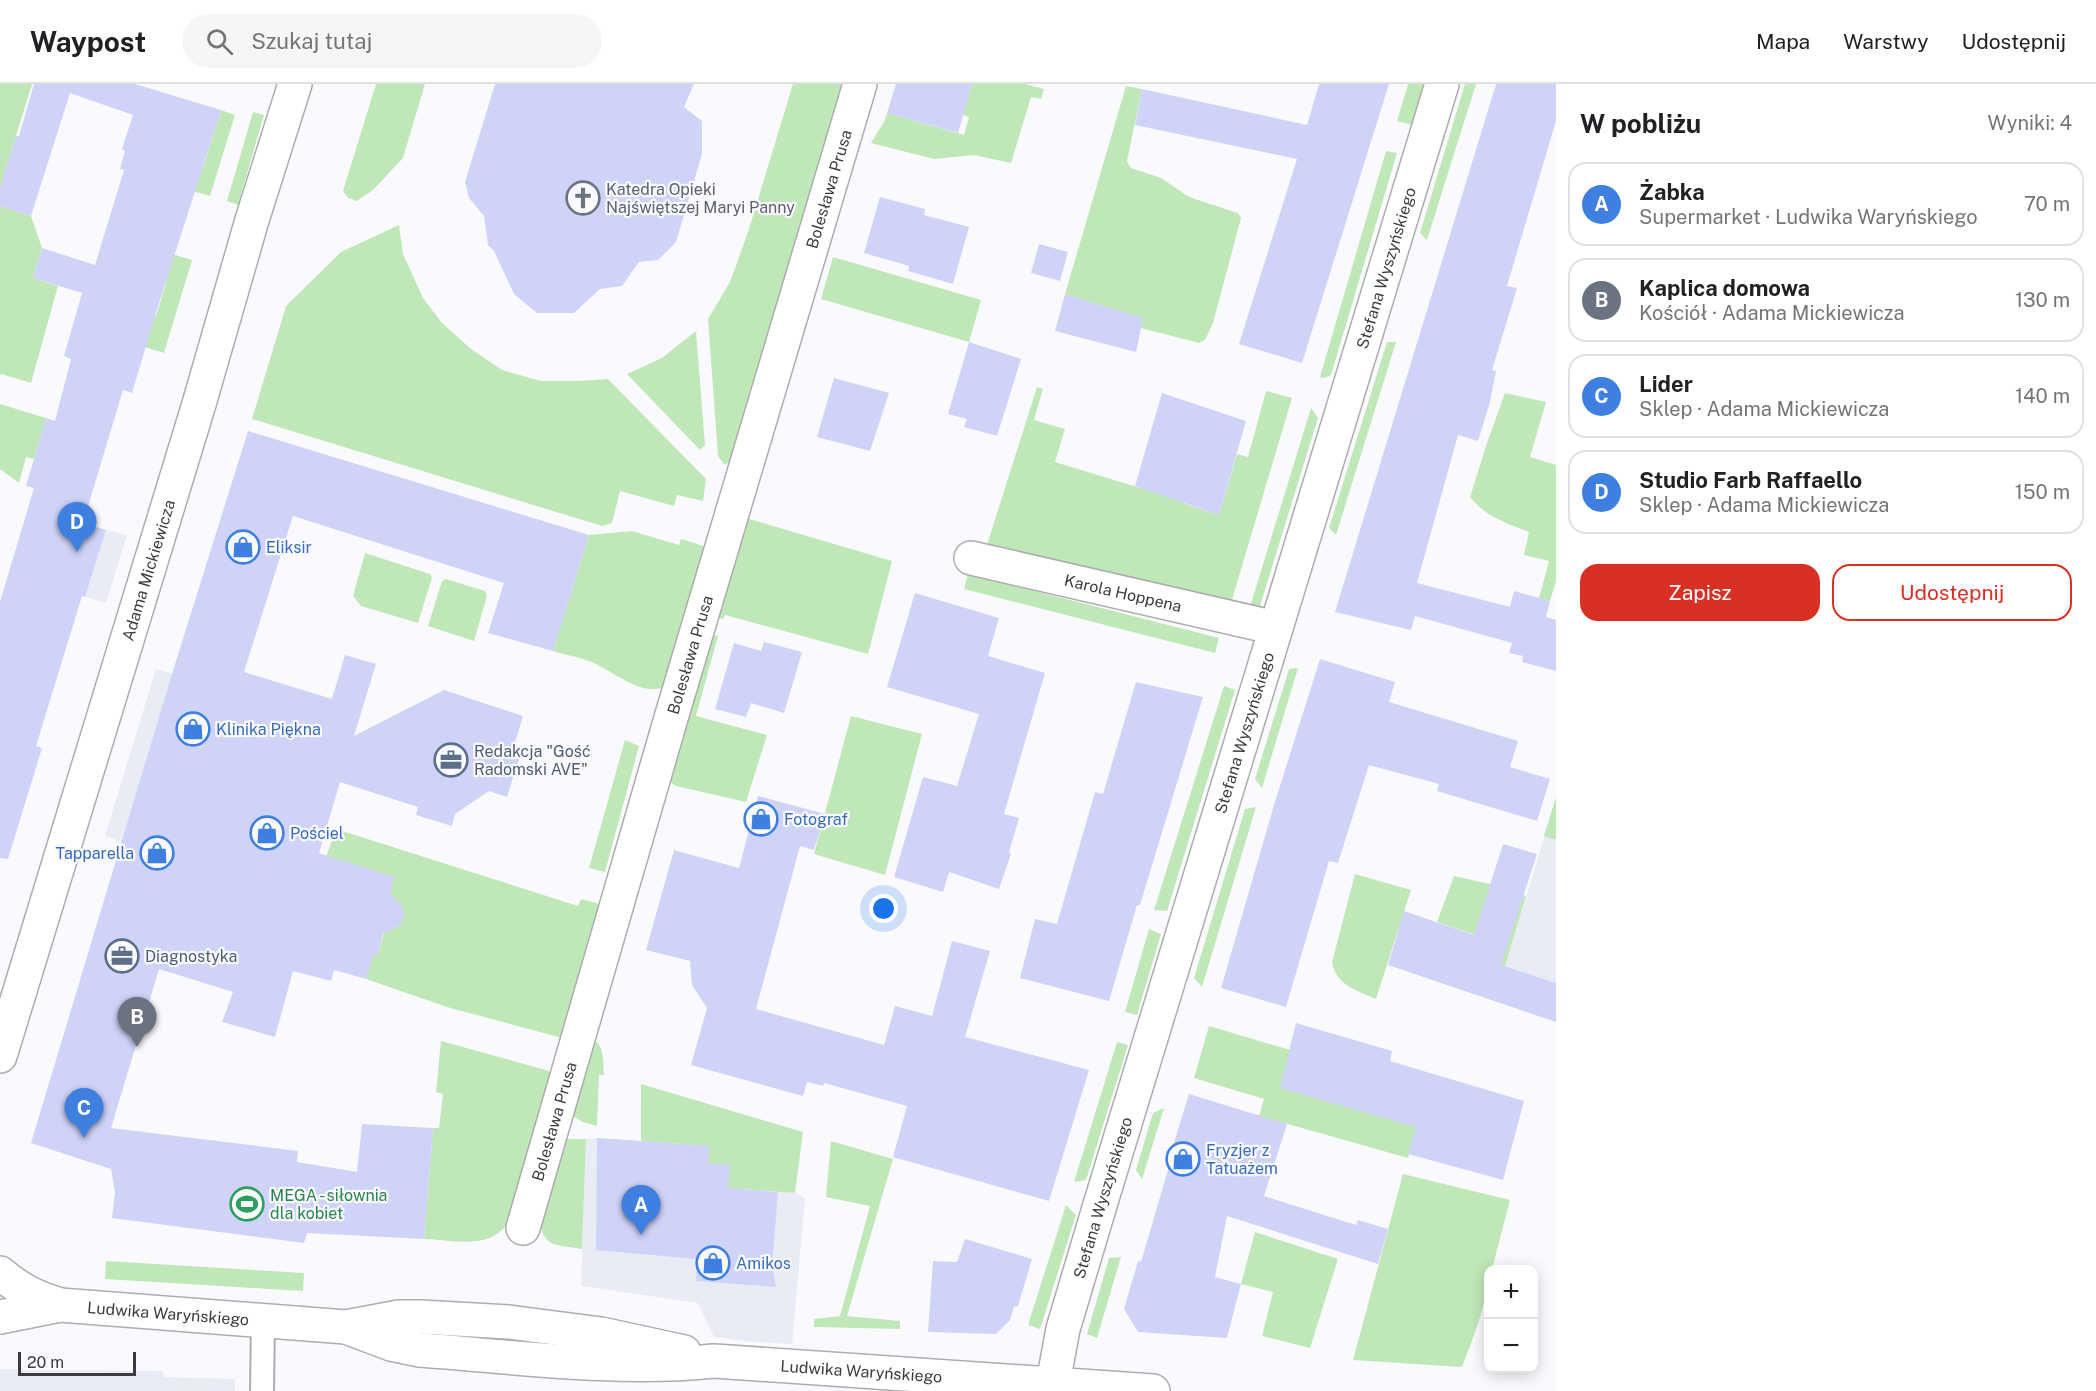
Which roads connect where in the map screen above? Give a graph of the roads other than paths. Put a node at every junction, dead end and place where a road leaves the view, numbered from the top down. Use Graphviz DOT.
graph roads {
  1 [pos="295,84"];
  2 [pos="860,84"];
  3 [pos="1442,84"];
  4 [pos="971,558"];
  5 [pos="1275,628"];
  6 [pos="0,1056"];
  7 [pos="523,1228"];
  8 [pos="0,1273"];
  9 [pos="60,1305"];
  10 [pos="0,1317"];
  11 [pos="263,1320"];
  12 [pos="1053,1383"];
  13 [pos="262,1391"];
  14 [pos="1153,1391"];
  1 -- 6 [label="street, Adama Mickiewicza"];
  2 -- 7 [label="street, Bolesława Prusa"];
  3 -- 5 [label="street, Stefana Wyszyńskiego"];
  4 -- 5 [label="street, Karola Hoppena"];
  5 -- 12 [label="street, Stefana Wyszyńskiego"];
  8 -- 9 [label="street, Ludwika Waryńskiego"];
  9 -- 10 [label="street"];
  9 -- 11 [label="street, Ludwika Waryńskiego"];
  11 -- 12 [label="street, Ludwika Waryńskiego"];
  11 -- 13 [label="lane"];
  12 -- 14 [label="street, Ludwika Waryńskiego"];
}
